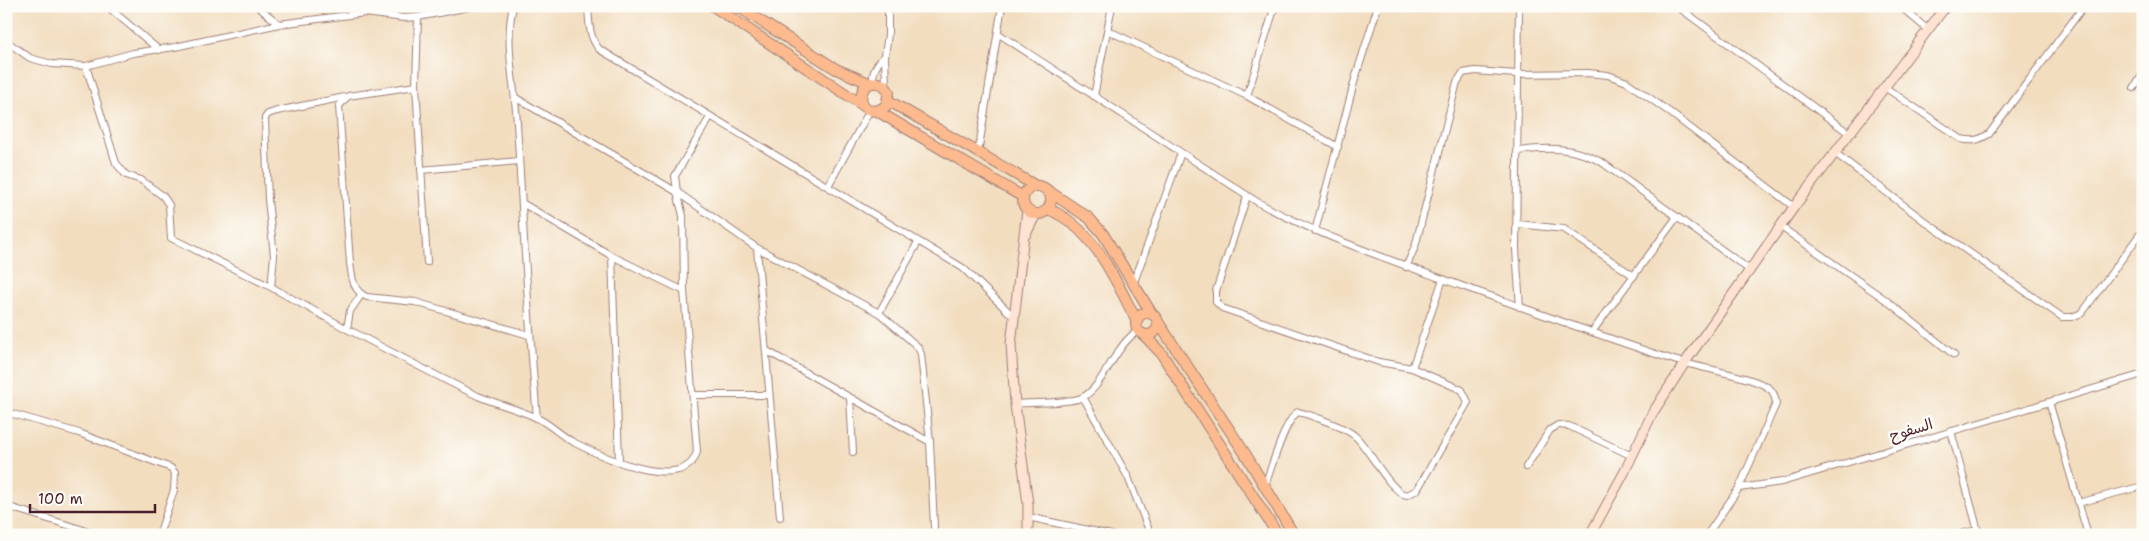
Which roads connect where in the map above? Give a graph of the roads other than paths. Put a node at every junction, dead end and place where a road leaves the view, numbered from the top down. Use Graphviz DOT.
graph roads {
  1 [pos="107,6"];
  2 [pos="257,6"];
  3 [pos="474,6"];
  4 [pos="513,6"];
  5 [pos="588,6"];
  6 [pos="713,6"];
  7 [pos="737,6"];
  8 [pos="888,6"];
  9 [pos="991,6"];
  10 [pos="1112,6"];
  11 [pos="1275,6"];
  12 [pos="1378,6"];
  13 [pos="1519,6"];
  14 [pos="1677,6"];
  15 [pos="1900,6"];
  16 [pos="1946,6"];
  17 [pos="2084,6"];
  18 [pos="1002,7"];
  19 [pos="418,17"];
  20 [pos="279,24"];
  21 [pos="1928,30"];
  22 [pos="1108,31"];
  23 [pos="999,34"];
  24 [pos="6,41"];
  25 [pos="159,50"];
  26 [pos="885,56"];
  27 [pos="86,66"];
  28 [pos="1517,74"];
  29 [pos="2143,74"];
  30 [pos="871,82"];
  31 [pos="416,86"];
  32 [pos="886,86"];
  33 [pos="1886,88"];
  34 [pos="2134,88"];
  35 [pos="348,96"];
  36 [pos="1094,96"];
  37 [pos="1247,96"];
  38 [pos="516,98"];
  39 [pos="888,102"];
  40 [pos="870,109"];
  41 [pos="710,117"];
  42 [pos="1850,134"];
  43 [pos="1338,147"];
  44 [pos="1519,151"];
  45 [pos="978,153"];
  46 [pos="1182,153"];
  47 [pos="1836,154"];
  48 [pos="519,161"];
  49 [pos="421,170"];
  50 [pos="828,186"];
  51 [pos="1040,187"];
  52 [pos="676,192"];
  53 [pos="1247,196"];
  54 [pos="1023,197"];
  55 [pos="522,202"];
  56 [pos="1794,207"];
  57 [pos="1048,209"];
  58 [pos="1032,212"];
  59 [pos="1677,217"];
  60 [pos="1518,224"];
  61 [pos="1781,227"];
  62 [pos="2143,230"];
  63 [pos="1315,231"];
  64 [pos="918,242"];
  65 [pos="757,248"];
  66 [pos="612,256"];
  67 [pos="427,262"];
  68 [pos="1406,267"];
  69 [pos="1751,271"];
  70 [pos="1634,276"];
  71 [pos="1443,279"];
  72 [pos="1134,282"];
  73 [pos="271,287"];
  74 [pos="684,291"];
  75 [pos="361,294"];
  76 [pos="1520,307"];
  77 [pos="879,313"];
  78 [pos="1014,317"];
  79 [pos="1155,318"];
  80 [pos="347,328"];
  81 [pos="1139,329"];
  82 [pos="1592,332"];
  83 [pos="530,335"];
  84 [pos="767,351"];
  85 [pos="1954,355"];
  86 [pos="1684,364"];
  87 [pos="1412,368"];
  88 [pos="2143,374"];
  89 [pos="694,395"];
  90 [pos="769,395"];
  91 [pos="1083,397"];
  92 [pos="850,398"];
  93 [pos="2049,402"];
  94 [pos="1015,404"];
  95 [pos="6,412"];
  96 [pos="537,418"];
  97 [pos="1951,431"];
  98 [pos="930,442"];
  99 [pos="853,452"];
  100 [pos="1632,456"];
  101 [pos="619,461"];
  102 [pos="1526,467"];
  103 [pos="1265,485"];
  104 [pos="2143,486"];
  105 [pos="1739,488"];
  106 [pos="2078,503"];
  107 [pos="6,506"];
  108 [pos="780,517"];
  109 [pos="1028,517"];
  110 [pos="934,527"];
  111 [pos="1978,532"];
  112 [pos="100,535"];
  113 [pos="159,535"];
  114 [pos="1028,535"];
  115 [pos="1111,535"];
  116 [pos="1148,535"];
  117 [pos="1278,535"];
  118 [pos="1294,535"];
  119 [pos="1590,535"];
  120 [pos="1707,535"];
  121 [pos="1957,535"];
  122 [pos="2088,535"];
  1 -- 25 [label="street"];
  2 -- 20 [label="street"];
  3 -- 19 [label="street"];
  4 -- 38 [label="street"];
  5 -- 41 [label="street"];
  6 -- 40 [label="main road"];
  7 -- 30 [label="main road"];
  8 -- 26 [label="street"];
  9 -- 18 [label="street"];
  10 -- 22 [label="street"];
  11 -- 37 [label="street"];
  12 -- 43 [label="street"];
  13 -- 28 [label="street"];
  14 -- 42 [label="street"];
  15 -- 21 [label="street"];
  16 -- 21 [label="street"];
  17 -- 33 [label="street"];
  18 -- 23 [label="street"];
  19 -- 20 [label="street"];
  19 -- 31 [label="street"];
  20 -- 25 [label="street"];
  21 -- 33 [label="street"];
  22 -- 36 [label="street"];
  22 -- 37 [label="street"];
  23 -- 36 [label="street"];
  23 -- 45 [label="street"];
  24 -- 27 [label="street"];
  25 -- 27 [label="street"];
  26 -- 30 [label="street"];
  26 -- 32 [label="street"];
  27 -- 73 [label="street"];
  28 -- 44 [label="street"];
  28 -- 56 [label="street"];
  28 -- 68 [label="street"];
  29 -- 34 [label="street"];
  30 -- 32 [label="main road"];
  30 -- 40 [label="main road"];
  31 -- 35 [label="street"];
  31 -- 49 [label="street"];
  32 -- 39 [label="main road"];
  33 -- 42 [label="street"];
  35 -- 73 [label="street"];
  35 -- 75 [label="street"];
  36 -- 46 [label="street"];
  37 -- 43 [label="street"];
  38 -- 48 [label="street"];
  38 -- 52 [label="street"];
  39 -- 40 [label="main road"];
  39 -- 45 [label="main road"];
  40 -- 50 [label="street"];
  40 -- 54 [label="main road"];
  41 -- 50 [label="street"];
  41 -- 52 [label="street"];
  42 -- 47 [label="street"];
  43 -- 63 [label="street"];
  44 -- 59 [label="street"];
  44 -- 60 [label="street"];
  45 -- 51 [label="main road"];
  46 -- 53 [label="street"];
  46 -- 72 [label="street"];
  47 -- 56 [label="street"];
  47 -- 62 [label="street"];
  48 -- 49 [label="street"];
  48 -- 55 [label="street"];
  49 -- 67 [label="street"];
  50 -- 64 [label="street"];
  51 -- 54 [label="main road"];
  51 -- 57 [label="main road"];
  51 -- 72 [label="main road"];
  52 -- 65 [label="street"];
  52 -- 74 [label="street"];
  53 -- 63 [label="street"];
  53 -- 87 [label="street"];
  54 -- 58 [label="main road"];
  55 -- 66 [label="street"];
  55 -- 83 [label="street"];
  56 -- 61 [label="street"];
  57 -- 58 [label="main road"];
  57 -- 81 [label="main road"];
  58 -- 78 [label="street"];
  59 -- 69 [label="street"];
  59 -- 70 [label="street"];
  60 -- 70 [label="street"];
  60 -- 76 [label="street"];
  61 -- 69 [label="street"];
  61 -- 85 [label="street"];
  63 -- 68 [label="street"];
  64 -- 77 [label="street"];
  64 -- 78 [label="street"];
  65 -- 77 [label="street"];
  65 -- 84 [label="street"];
  66 -- 74 [label="street"];
  66 -- 101 [label="street"];
  68 -- 71 [label="street"];
  69 -- 86 [label="street"];
  70 -- 82 [label="street"];
  71 -- 76 [label="street"];
  71 -- 87 [label="street"];
  72 -- 79 [label="main road"];
  73 -- 80 [label="street"];
  74 -- 89 [label="street"];
  75 -- 80 [label="street"];
  75 -- 83 [label="street"];
  76 -- 82 [label="street"];
  77 -- 98 [label="street"];
  78 -- 94 [label="street"];
  79 -- 81 [label="main road"];
  79 -- 81 [label="main road"];
  79 -- 103 [label="main road"];
  80 -- 96 [label="street"];
  81 -- 91 [label="street"];
  81 -- 117 [label="main road"];
  82 -- 86 [label="street"];
  83 -- 96 [label="street"];
  84 -- 90 [label="street"];
  84 -- 92 [label="street"];
  86 -- 100 [label="street"];
  86 -- 105 [label="street"];
  87 -- 103 [label="street"];
  88 -- 93 [label="street, السفوح"];
  89 -- 90 [label="street"];
  89 -- 101 [label="street"];
  90 -- 108 [label="street"];
  91 -- 94 [label="street"];
  91 -- 116 [label="street"];
  92 -- 98 [label="street"];
  92 -- 99 [label="street"];
  93 -- 97 [label="street, السفوح"];
  93 -- 106 [label="street"];
  94 -- 109 [label="street"];
  95 -- 113 [label="street"];
  96 -- 101 [label="street"];
  97 -- 105 [label="street, السفوح"];
  97 -- 111 [label="street"];
  98 -- 110 [label="street"];
  100 -- 102 [label="street"];
  100 -- 119 [label="street"];
  103 -- 118 [label="main road"];
  104 -- 106 [label="street"];
  105 -- 120 [label="street"];
  106 -- 122 [label="street"];
  107 -- 112 [label="street"];
  109 -- 114 [label="street"];
  109 -- 115 [label="street"];
  111 -- 121 [label="street"];
}
